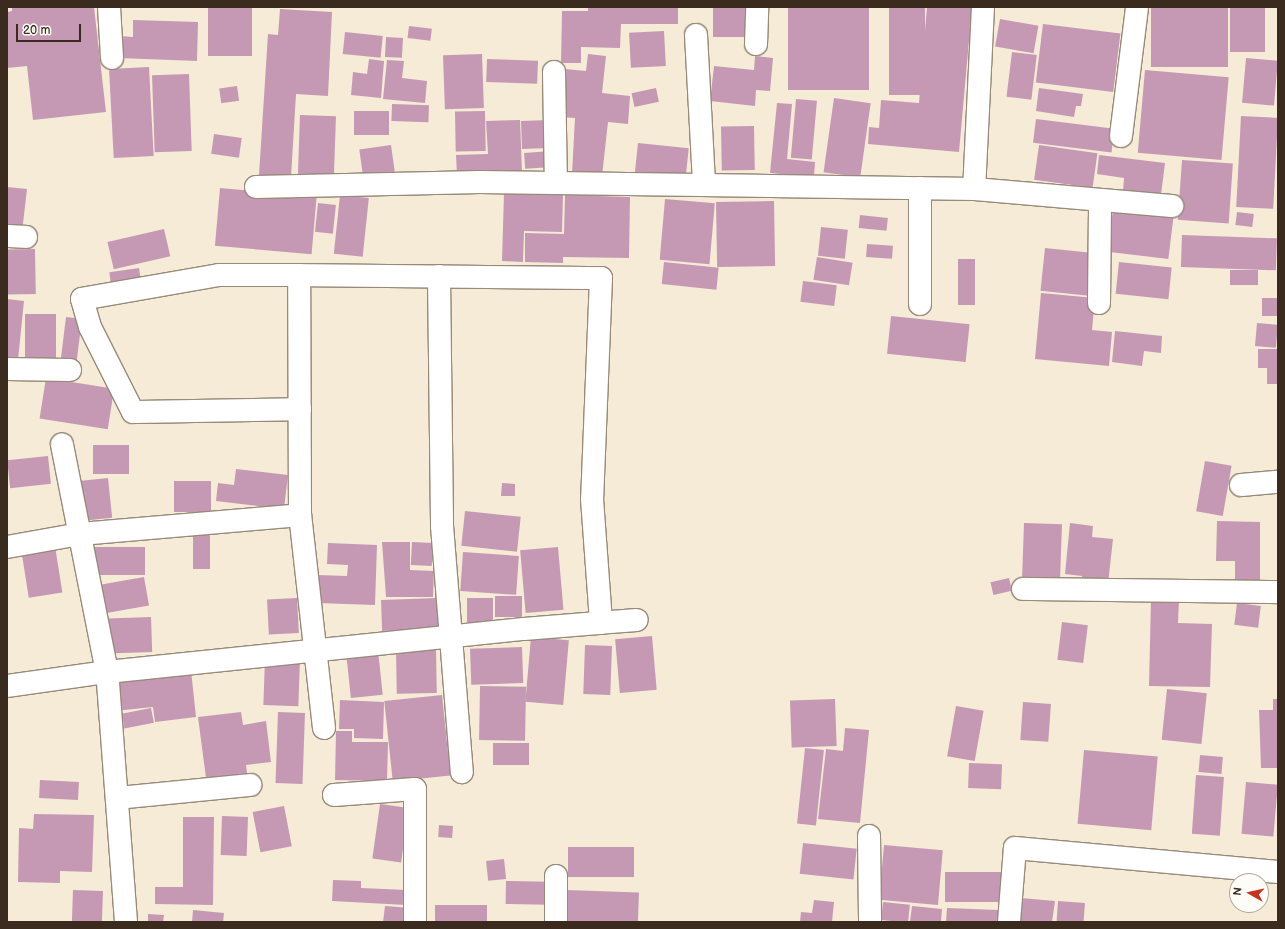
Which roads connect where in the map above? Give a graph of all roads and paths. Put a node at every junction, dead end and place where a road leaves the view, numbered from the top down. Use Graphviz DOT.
graph roads {
  1 [pos="109,7"];
  2 [pos="757,7"];
  3 [pos="983,7"];
  4 [pos="1137,7"];
  5 [pos="696,35"];
  6 [pos="756,44"];
  7 [pos="112,58"];
  8 [pos="554,72"];
  9 [pos="1121,136"];
  10 [pos="556,183"];
  11 [pos="704,185"];
  12 [pos="256,187"];
  13 [pos="920,188"];
  14 [pos="974,189"];
  15 [pos="1100,200"];
  16 [pos="1172,206"];
  17 [pos="299,275"];
  18 [pos="439,276"];
  19 [pos="1099,303"];
  20 [pos="920,304"];
  21 [pos="7,369"];
  22 [pos="70,370"];
  23 [pos="300,409"];
  24 [pos="62,444"];
  25 [pos="1278,482"];
  26 [pos="1241,485"];
  27 [pos="300,516"];
  28 [pos="80,534"];
  29 [pos="7,548"];
  30 [pos="1023,589"];
  31 [pos="1278,592"];
  32 [pos="637,620"];
  33 [pos="601,623"];
  34 [pos="450,636"];
  35 [pos="314,650"];
  36 [pos="107,672"];
  37 [pos="7,686"];
  38 [pos="324,728"];
  39 [pos="462,772"];
  40 [pos="250,785"];
  41 [pos="334,795"];
  42 [pos="117,798"];
  43 [pos="869,836"];
  44 [pos="1278,872"];
  45 [pos="556,876"];
  46 [pos="126,922"];
  47 [pos="415,922"];
  48 [pos="556,922"];
  49 [pos="870,922"];
  50 [pos="1009,922"];
  1 -- 7 [label="street"];
  2 -- 6 [label="street"];
  3 -- 14 [label="street"];
  4 -- 9 [label="street"];
  5 -- 11 [label="street"];
  8 -- 10 [label="street"];
  10 -- 11 [label="street"];
  10 -- 12 [label="street"];
  11 -- 13 [label="street"];
  13 -- 14 [label="street"];
  13 -- 20 [label="street"];
  14 -- 15 [label="street"];
  15 -- 16 [label="street"];
  15 -- 19 [label="street"];
  17 -- 18 [label="street"];
  17 -- 23 [label="street"];
  17 -- 23 [label="street"];
  18 -- 33 [label="street"];
  18 -- 34 [label="street"];
  21 -- 22 [label="street"];
  23 -- 27 [label="street"];
  24 -- 28 [label="street"];
  25 -- 26 [label="street"];
  27 -- 28 [label="street"];
  27 -- 35 [label="street"];
  28 -- 29 [label="street"];
  28 -- 36 [label="street"];
  30 -- 31 [label="street"];
  32 -- 33 [label="street"];
  33 -- 34 [label="street"];
  34 -- 35 [label="street"];
  34 -- 39 [label="street"];
  35 -- 36 [label="street"];
  35 -- 38 [label="street"];
  36 -- 37 [label="street"];
  36 -- 42 [label="street"];
  40 -- 42 [label="street"];
  41 -- 47 [label="street"];
  42 -- 46 [label="street"];
  43 -- 49 [label="street"];
  44 -- 50 [label="street"];
  45 -- 48 [label="street"];
}
